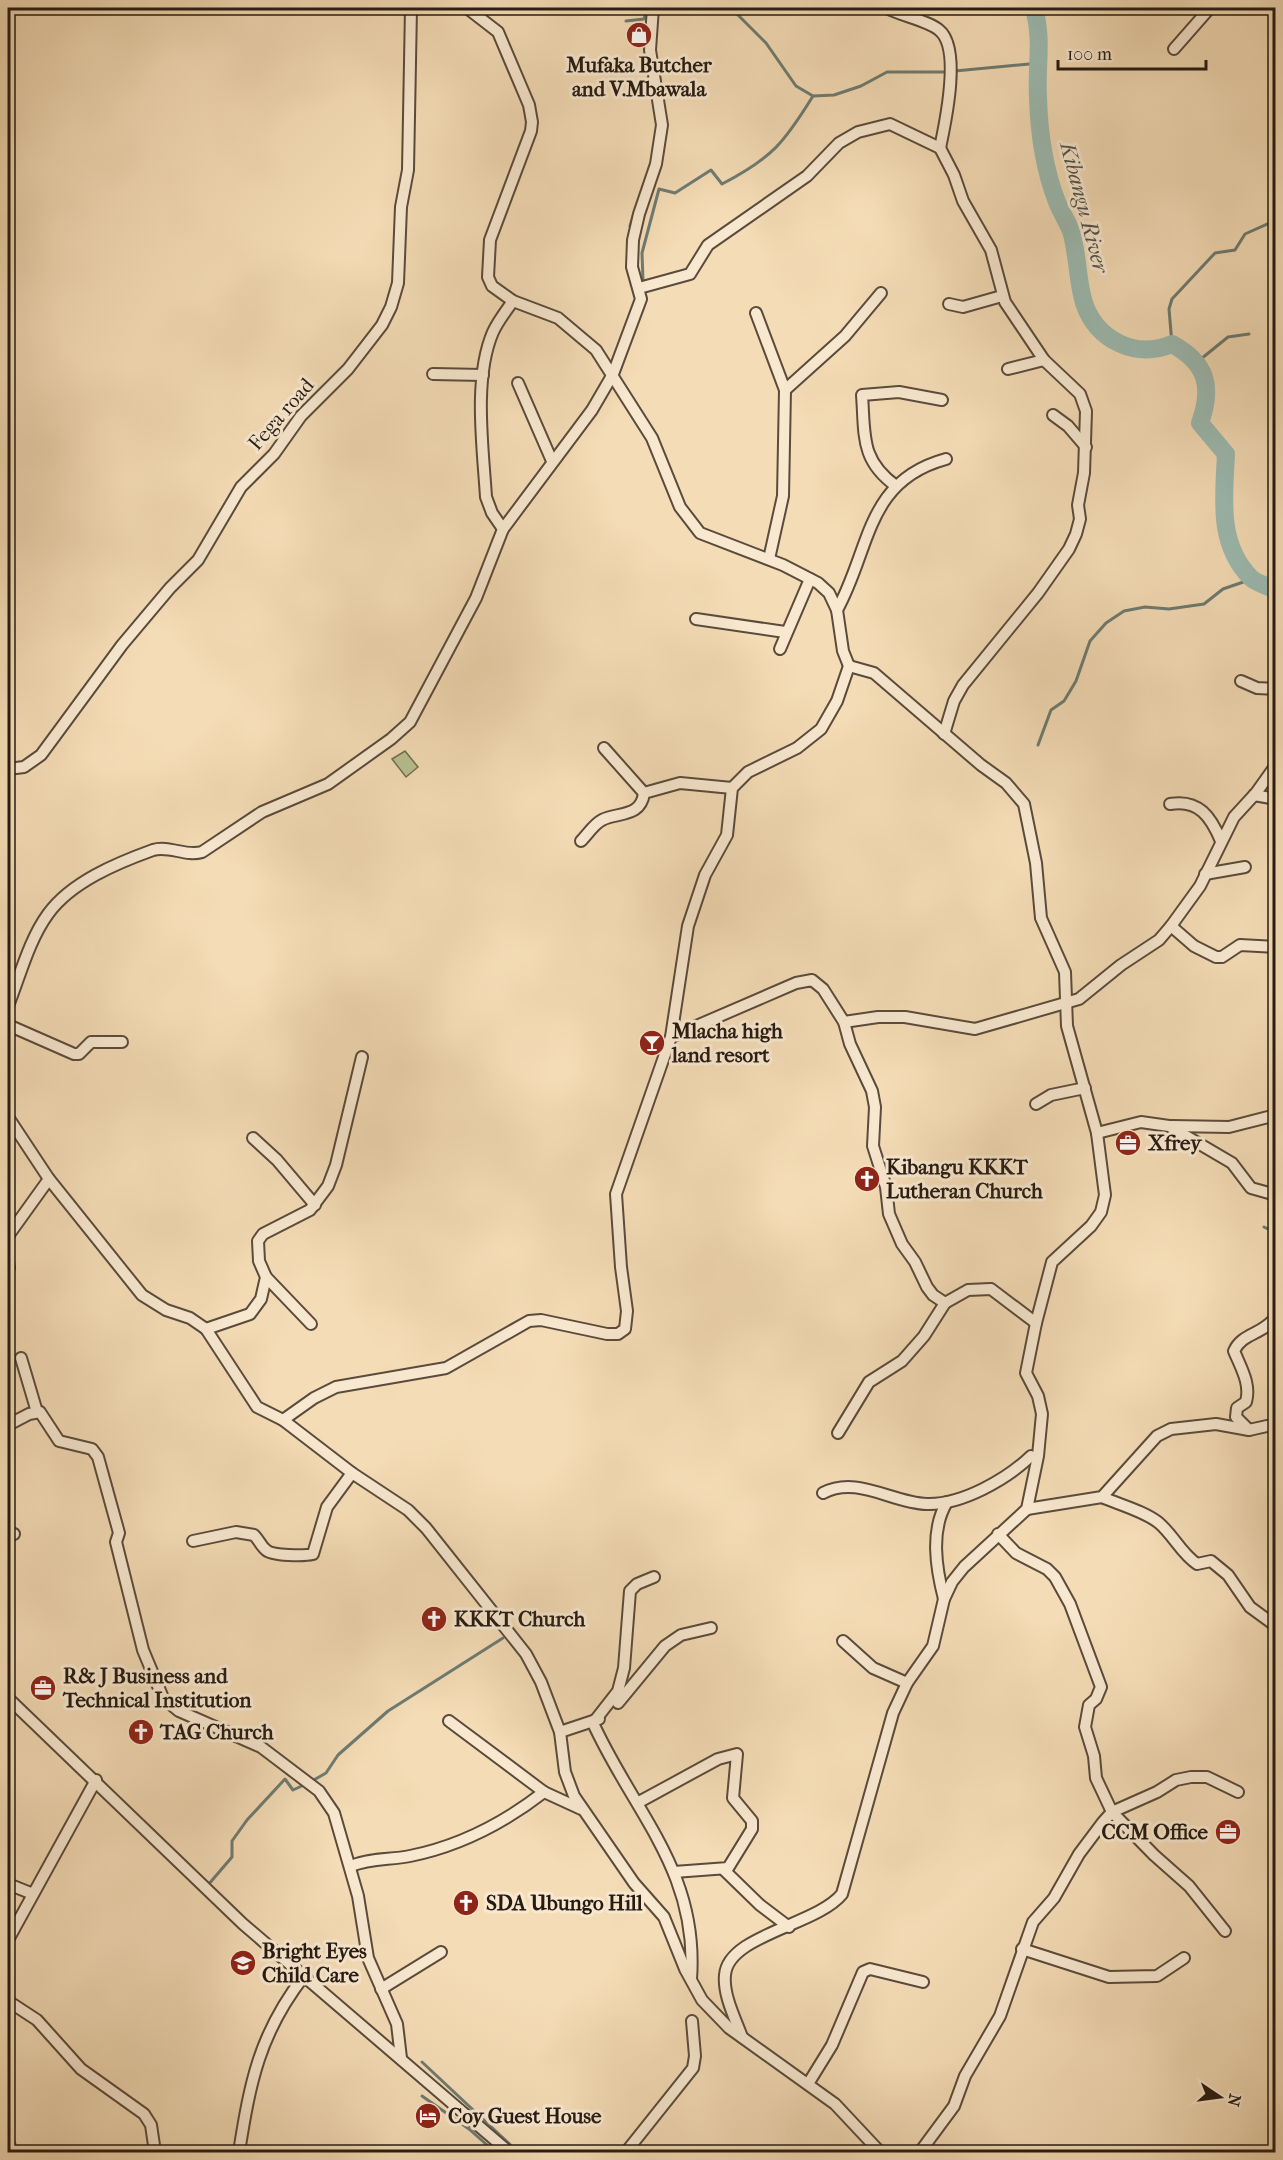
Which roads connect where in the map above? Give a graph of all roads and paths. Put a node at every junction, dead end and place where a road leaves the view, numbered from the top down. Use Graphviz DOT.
graph roads {
  1 [pos="411,8"];
  2 [pos="467,8"];
  3 [pos="653,8"];
  4 [pos="887,8"];
  5 [pos="1210,8"];
  6 [pos="1174,49"];
  7 [pos="940,148"];
  8 [pos="639,288"];
  9 [pos="881,293"];
  10 [pos="1002,296"];
  11 [pos="513,301"];
  12 [pos="949,304"];
  13 [pos="756,313"];
  14 [pos="1044,360"];
  15 [pos="1008,369"];
  16 [pos="433,374"];
  17 [pos="613,374"];
  18 [pos="483,375"];
  19 [pos="518,383"];
  20 [pos="785,390"];
  21 [pos="942,400"];
  22 [pos="1053,415"];
  23 [pos="1086,447"];
  24 [pos="946,459"];
  25 [pos="552,462"];
  26 [pos="896,486"];
  27 [pos="503,529"];
  28 [pos="768,559"];
  29 [pos="810,579"];
  30 [pos="837,610"];
  31 [pos="696,619"];
  32 [pos="785,632"];
  33 [pos="780,649"];
  34 [pos="849,666"];
  35 [pos="1241,681"];
  36 [pos="1275,689"];
  37 [pos="944,734"];
  38 [pos="604,748"];
  39 [pos="1275,765"];
  40 [pos="8,769"];
  41 [pos="732,788"];
  42 [pos="644,793"];
  43 [pos="1254,795"];
  44 [pos="1275,799"];
  45 [pos="1170,804"];
  46 [pos="580,841"];
  47 [pos="1221,841"];
  48 [pos="1245,867"];
  49 [pos="1205,874"];
  50 [pos="1171,926"];
  51 [pos="1275,947"];
  52 [pos="1064,1004"];
  53 [pos="8,1006"];
  54 [pos="844,1022"];
  55 [pos="8,1025"];
  56 [pos="671,1037"];
  57 [pos="122,1042"];
  58 [pos="362,1057"];
  59 [pos="1085,1088"];
  60 [pos="1036,1104"];
  61 [pos="1275,1115"];
  62 [pos="8,1117"];
  63 [pos="1169,1125"];
  64 [pos="1097,1133"];
  65 [pos="253,1138"];
  66 [pos="49,1179"];
  67 [pos="1275,1195"];
  68 [pos="315,1205"];
  69 [pos="8,1236"];
  70 [pos="266,1277"];
  71 [pos="945,1303"];
  72 [pos="1275,1317"];
  73 [pos="1036,1323"];
  74 [pos="311,1324"];
  75 [pos="206,1329"];
  76 [pos="21,1358"];
  77 [pos="37,1412"];
  78 [pos="283,1420"];
  79 [pos="1275,1424"];
  80 [pos="8,1425"];
  81 [pos="1249,1430"];
  82 [pos="838,1432"];
  83 [pos="1031,1456"];
  84 [pos="352,1473"];
  85 [pos="823,1493"];
  86 [pos="1102,1497"];
  87 [pos="947,1502"];
  88 [pos="1027,1509"];
  89 [pos="998,1534"];
  90 [pos="193,1541"];
  91 [pos="654,1577"];
  92 [pos="945,1599"];
  93 [pos="1275,1626"];
  94 [pos="711,1628"];
  95 [pos="843,1641"];
  96 [pos="907,1683"];
  97 [pos="8,1698"];
  98 [pos="449,1721"];
  99 [pos="593,1723"];
  100 [pos="560,1732"];
  101 [pos="96,1780"];
  102 [pos="544,1792"];
  103 [pos="1238,1792"];
  104 [pos="639,1802"];
  105 [pos="581,1809"];
  106 [pos="1112,1812"];
  107 [pos="351,1866"];
  108 [pos="724,1870"];
  109 [pos="675,1872"];
  110 [pos="8,1884"];
  111 [pos="33,1893"];
  112 [pos="789,1927"];
  113 [pos="1225,1931"];
  114 [pos="8,1940"];
  115 [pos="1023,1949"];
  116 [pos="441,1952"];
  117 [pos="1184,1958"];
  118 [pos="304,1976"];
  119 [pos="691,1980"];
  120 [pos="923,1982"];
  121 [pos="381,1989"];
  122 [pos="8,2001"];
  123 [pos="692,2022"];
  124 [pos="742,2037"];
  125 [pos="401,2058"];
  126 [pos="808,2084"];
  127 [pos="155,2152"];
  128 [pos="239,2152"];
  129 [pos="509,2152"];
  130 [pos="626,2152"];
  131 [pos="880,2152"];
  132 [pos="920,2152"];
  1 -- 40 [label="street, Fega road"];
  2 -- 11 [label="street"];
  3 -- 8 [label="street"];
  4 -- 7 [label="street"];
  5 -- 6 [label="street"];
  7 -- 8 [label="street"];
  7 -- 10 [label="street"];
  8 -- 17 [label="street"];
  9 -- 20 [label="street"];
  10 -- 12 [label="street"];
  10 -- 14 [label="street"];
  11 -- 17 [label="street"];
  11 -- 18 [label="street"];
  13 -- 20 [label="street"];
  14 -- 15 [label="street"];
  14 -- 23 [label="street"];
  16 -- 18 [label="street"];
  17 -- 25 [label="street"];
  17 -- 28 [label="street"];
  18 -- 27 [label="street"];
  19 -- 25 [label="street"];
  20 -- 28 [label="street"];
  21 -- 26 [label="street"];
  22 -- 23 [label="street"];
  23 -- 37 [label="street"];
  24 -- 26 [label="street"];
  25 -- 27 [label="street"];
  26 -- 30 [label="street"];
  27 -- 53 [label="street"];
  28 -- 29 [label="street"];
  29 -- 30 [label="street"];
  29 -- 32 [label="street"];
  30 -- 34 [label="street"];
  31 -- 32 [label="street"];
  32 -- 33 [label="street"];
  34 -- 37 [label="street"];
  34 -- 41 [label="street"];
  35 -- 36 [label="street"];
  37 -- 52 [label="street"];
  38 -- 42 [label="street"];
  39 -- 43 [label="street"];
  41 -- 42 [label="street"];
  41 -- 56 [label="street"];
  42 -- 46 [label="street"];
  43 -- 44 [label="street"];
  43 -- 47 [label="street"];
  45 -- 47 [label="street"];
  47 -- 49 [label="street"];
  48 -- 49 [label="street"];
  49 -- 50 [label="street"];
  50 -- 51 [label="street"];
  50 -- 52 [label="street"];
  52 -- 54 [label="street"];
  52 -- 59 [label="street"];
  54 -- 56 [label="street"];
  54 -- 71 [label="street"];
  55 -- 57 [label="street"];
  56 -- 78 [label="street"];
  58 -- 68 [label="street"];
  59 -- 60 [label="street"];
  59 -- 64 [label="street"];
  61 -- 63 [label="street"];
  62 -- 66 [label="street"];
  63 -- 64 [label="street"];
  63 -- 67 [label="street"];
  64 -- 73 [label="street"];
  65 -- 68 [label="street"];
  66 -- 69 [label="street"];
  66 -- 75 [label="street"];
  68 -- 70 [label="street"];
  70 -- 74 [label="street"];
  70 -- 75 [label="street"];
  71 -- 73 [label="street"];
  71 -- 82 [label="street"];
  72 -- 81 [label="street"];
  73 -- 88 [label="street"];
  75 -- 78 [label="street"];
  76 -- 77 [label="street"];
  77 -- 80 [label="street"];
  77 -- 107 [label="street"];
  78 -- 84 [label="street"];
  79 -- 81 [label="street"];
  81 -- 86 [label="street"];
  83 -- 87 [label="street"];
  84 -- 90 [label="street"];
  84 -- 100 [label="street"];
  85 -- 87 [label="street"];
  86 -- 88 [label="street"];
  86 -- 93 [label="street"];
  87 -- 92 [label="street"];
  88 -- 89 [label="street"];
  89 -- 92 [label="street"];
  89 -- 106 [label="street"];
  91 -- 99 [label="street"];
  92 -- 96 [label="street"];
  94 -- 99 [label="street"];
  95 -- 96 [label="street"];
  96 -- 112 [label="street"];
  97 -- 101 [label="street"];
  98 -- 102 [label="street"];
  99 -- 100 [label="street"];
  99 -- 104 [label="street"];
  100 -- 105 [label="street"];
  101 -- 111 [label="street"];
  101 -- 118 [label="street"];
  102 -- 105 [label="street"];
  102 -- 107 [label="street"];
  103 -- 106 [label="street"];
  104 -- 108 [label="street"];
  104 -- 109 [label="street"];
  105 -- 119 [label="street"];
  106 -- 113 [label="street"];
  106 -- 115 [label="street"];
  107 -- 121 [label="street"];
  108 -- 109 [label="street"];
  108 -- 112 [label="street"];
  109 -- 119 [label="street"];
  110 -- 111 [label="street"];
  111 -- 114 [label="street"];
  112 -- 124 [label="street"];
  115 -- 117 [label="street"];
  115 -- 132 [label="street"];
  116 -- 121 [label="street"];
  118 -- 125 [label="street"];
  118 -- 128 [label="street"];
  119 -- 124 [label="street"];
  120 -- 126 [label="street"];
  121 -- 125 [label="street"];
  122 -- 127 [label="street"];
  123 -- 130 [label="street"];
  124 -- 126 [label="street"];
  125 -- 129 [label="street"];
  126 -- 131 [label="street"];
}
